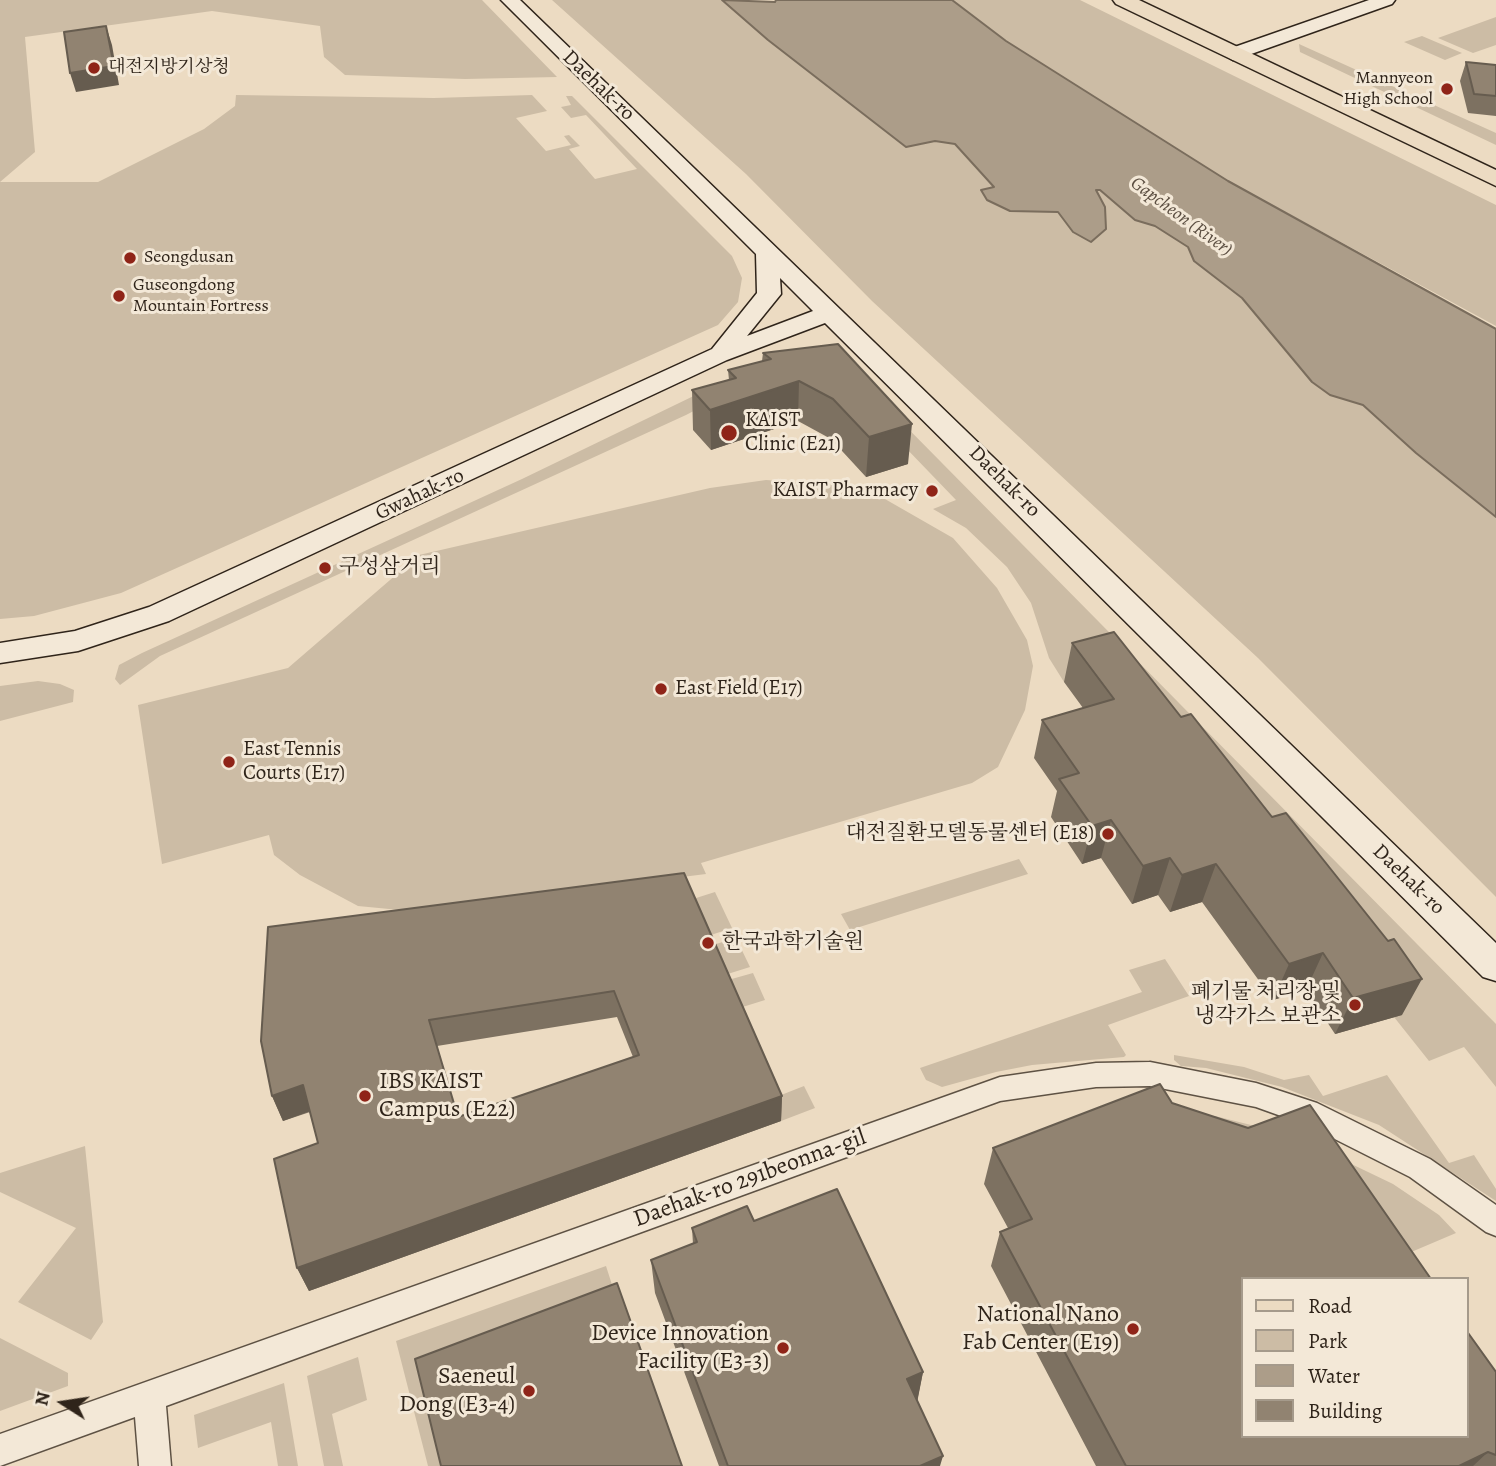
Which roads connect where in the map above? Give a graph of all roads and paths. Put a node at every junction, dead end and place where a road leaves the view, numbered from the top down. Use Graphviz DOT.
graph roads {
  1 [pos="510,0"];
  2 [pos="1123,0"];
  3 [pos="1161,0"];
  4 [pos="1386,0"];
  5 [pos="1257,45"];
  6 [pos="1233,54"];
  7 [pos="1496,158"];
  8 [pos="1496,179"];
  9 [pos="767,249"];
  10 [pos="831,312"];
  11 [pos="801,347"];
  12 [pos="834,354"];
  13 [pos="718,355"];
  14 [pos="891,370"];
  15 [pos="0,653"];
  16 [pos="1496,966"];
  17 [pos="1496,1222"];
  18 [pos="149,1396"];
  19 [pos="0,1450"];
  20 [pos="155,1466"];
  1 -- 9 [label="main road, Daehak-ro"];
  2 -- 6 [label="main road"];
  3 -- 5 [label="main road"];
  4 -- 5 [label="main road"];
  5 -- 6 [label="main road"];
  5 -- 7 [label="main road"];
  6 -- 8 [label="main road"];
  9 -- 10 [label="main road, Daehak-ro"];
  9 -- 13 [label="main road"];
  10 -- 13 [label="main road, Gwahak-ro"];
  10 -- 14 [label="main road, Daehak-ro"];
  11 -- 13 [label="main road"];
  12 -- 14 [label="main road"];
  13 -- 15 [label="main road, Gwahak-ro"];
  14 -- 16 [label="main road, Daehak-ro"];
  17 -- 18 [label="street, Daehak-ro 291beonna-gil"];
  18 -- 19 [label="street, Daehak-ro 291beonna-gil"];
  18 -- 20 [label="street"];
}
